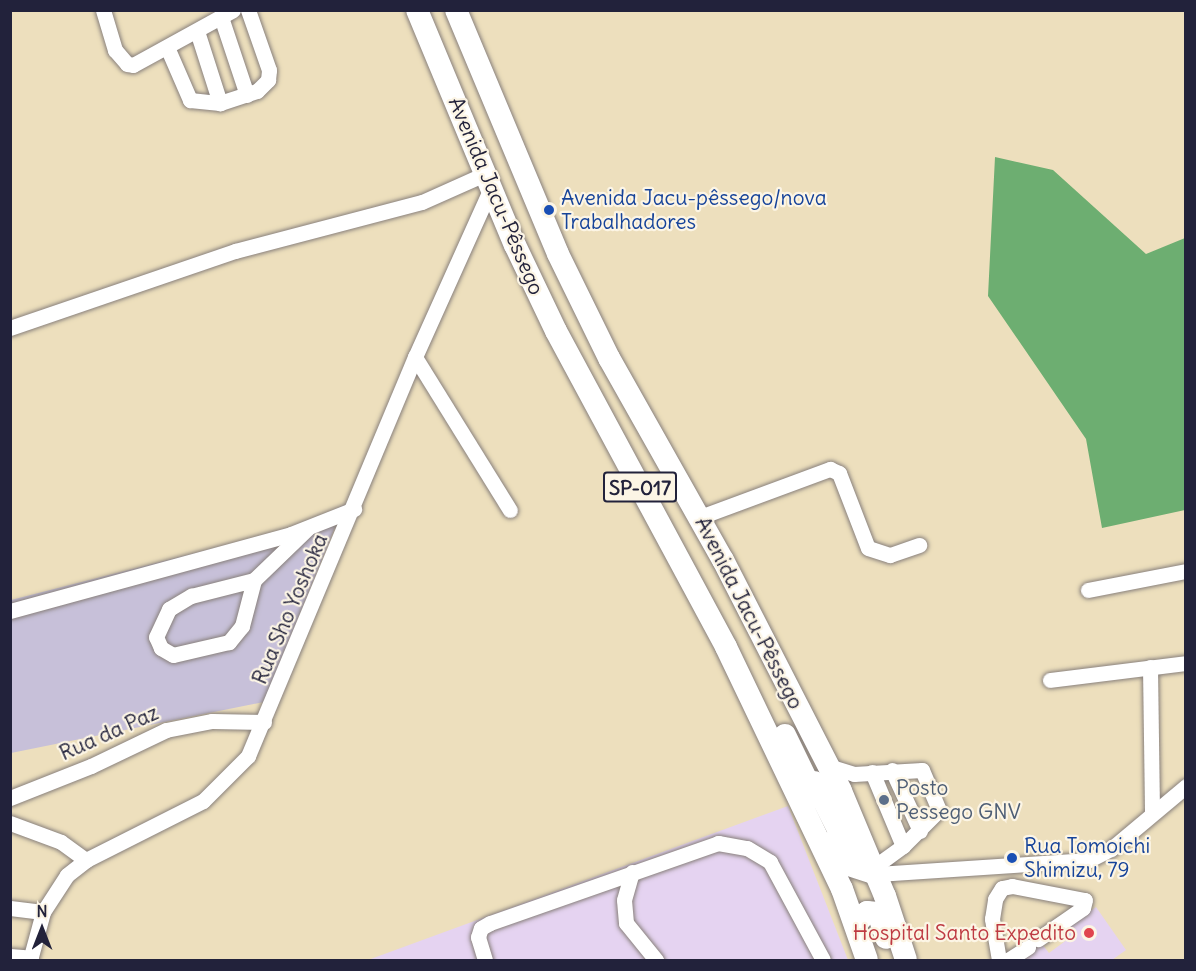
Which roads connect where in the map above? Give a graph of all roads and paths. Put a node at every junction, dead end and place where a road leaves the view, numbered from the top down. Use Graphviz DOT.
graph roads {
  1 [pos="103,10"];
  2 [pos="248,10"];
  3 [pos="417,10"];
  4 [pos="456,10"];
  5 [pos="227,15"];
  6 [pos="197,31"];
  7 [pos="167,47"];
  8 [pos="247,94"];
  9 [pos="220,103"];
  10 [pos="488,181"];
  11 [pos="10,328"];
  12 [pos="415,357"];
  13 [pos="354,509"];
  14 [pos="510,510"];
  15 [pos="700,517"];
  16 [pos="306,529"];
  17 [pos="919,545"];
  18 [pos="1185,571"];
  19 [pos="254,580"];
  20 [pos="1088,590"];
  21 [pos="10,611"];
  22 [pos="1185,663"];
  23 [pos="1150,667"];
  24 [pos="737,670"];
  25 [pos="1050,680"];
  26 [pos="264,722"];
  27 [pos="780,728"];
  28 [pos="828,766"];
  29 [pos="892,770"];
  30 [pos="872,772"];
  31 [pos="1185,786"];
  32 [pos="10,798"];
  33 [pos="1152,812"];
  34 [pos="10,823"];
  35 [pos="920,831"];
  36 [pos="864,841"];
  37 [pos="903,846"];
  38 [pos="86,860"];
  39 [pos="875,870"];
  40 [pos="632,872"];
  41 [pos="10,908"];
  42 [pos="43,912"];
  43 [pos="859,927"];
  44 [pos="10,956"];
  45 [pos="31,959"];
  46 [pos="485,960"];
  47 [pos="656,960"];
  48 [pos="823,960"];
  49 [pos="867,960"];
  50 [pos="893,960"];
  51 [pos="906,960"];
  52 [pos="999,960"];
  53 [pos="1008,960"];
  1 -- 7 [label="street"];
  2 -- 8 [label="street"];
  3 -- 10 [label="highway, Avenida Jacu-Pêssego / SP-017"];
  4 -- 15 [label="highway, Avenida Jacu-Pêssego / SP-017"];
  5 -- 6 [label="street"];
  5 -- 8 [label="street"];
  6 -- 7 [label="street"];
  6 -- 9 [label="street"];
  7 -- 9 [label="street"];
  8 -- 9 [label="street"];
  10 -- 11 [label="street"];
  10 -- 12 [label="street, Rua Sho Yoshoka"];
  10 -- 24 [label="highway, Avenida Jacu-Pêssego / SP-017"];
  12 -- 13 [label="street, Rua Sho Yoshoka"];
  12 -- 14 [label="street"];
  13 -- 16 [label="street"];
  13 -- 26 [label="street, Rua Sho Yoshoka"];
  15 -- 17 [label="street"];
  15 -- 28 [label="highway, Avenida Jacu-Pêssego / SP-017"];
  16 -- 19 [label="street"];
  16 -- 21 [label="street"];
  18 -- 20 [label="street"];
  19 -- 19 [label="street"];
  22 -- 23 [label="street"];
  23 -- 25 [label="street"];
  23 -- 33 [label="street"];
  24 -- 27 [label="highway"];
  24 -- 43 [label="highway, Avenida Jacu-Pêssego / SP-017"];
  26 -- 32 [label="street, Rua da Paz"];
  26 -- 38 [label="street, Rua Sho Yoshoka"];
  27 -- 36 [label="highway"];
  27 -- 39 [label="highway"];
  28 -- 30 [label="street"];
  28 -- 36 [label="highway, Avenida Jacu-Pêssego / SP-017"];
  29 -- 30 [label="street"];
  29 -- 35 [label="street"];
  29 -- 35 [label="street"];
  30 -- 37 [label="street"];
  31 -- 33 [label="street"];
  33 -- 39 [label="street"];
  34 -- 38 [label="street"];
  35 -- 37 [label="street"];
  36 -- 39 [label="highway, Avenida Jacu-Pêssego / SP-017"];
  37 -- 39 [label="street"];
  38 -- 42 [label="street, Rua Sho Yoshoka"];
  39 -- 43 [label="highway"];
  39 -- 51 [label="highway, Avenida Jacu-Pêssego / SP-017"];
  40 -- 46 [label="street"];
  40 -- 47 [label="street"];
  40 -- 48 [label="street"];
  41 -- 42 [label="street"];
  42 -- 45 [label="street, Rua Sho Yoshoka"];
  43 -- 49 [label="highway, Avenida Jacu-Pêssego / SP-017"];
  43 -- 50 [label="highway"];
  44 -- 45 [label="street"];
  52 -- 53 [label="street"];
}
